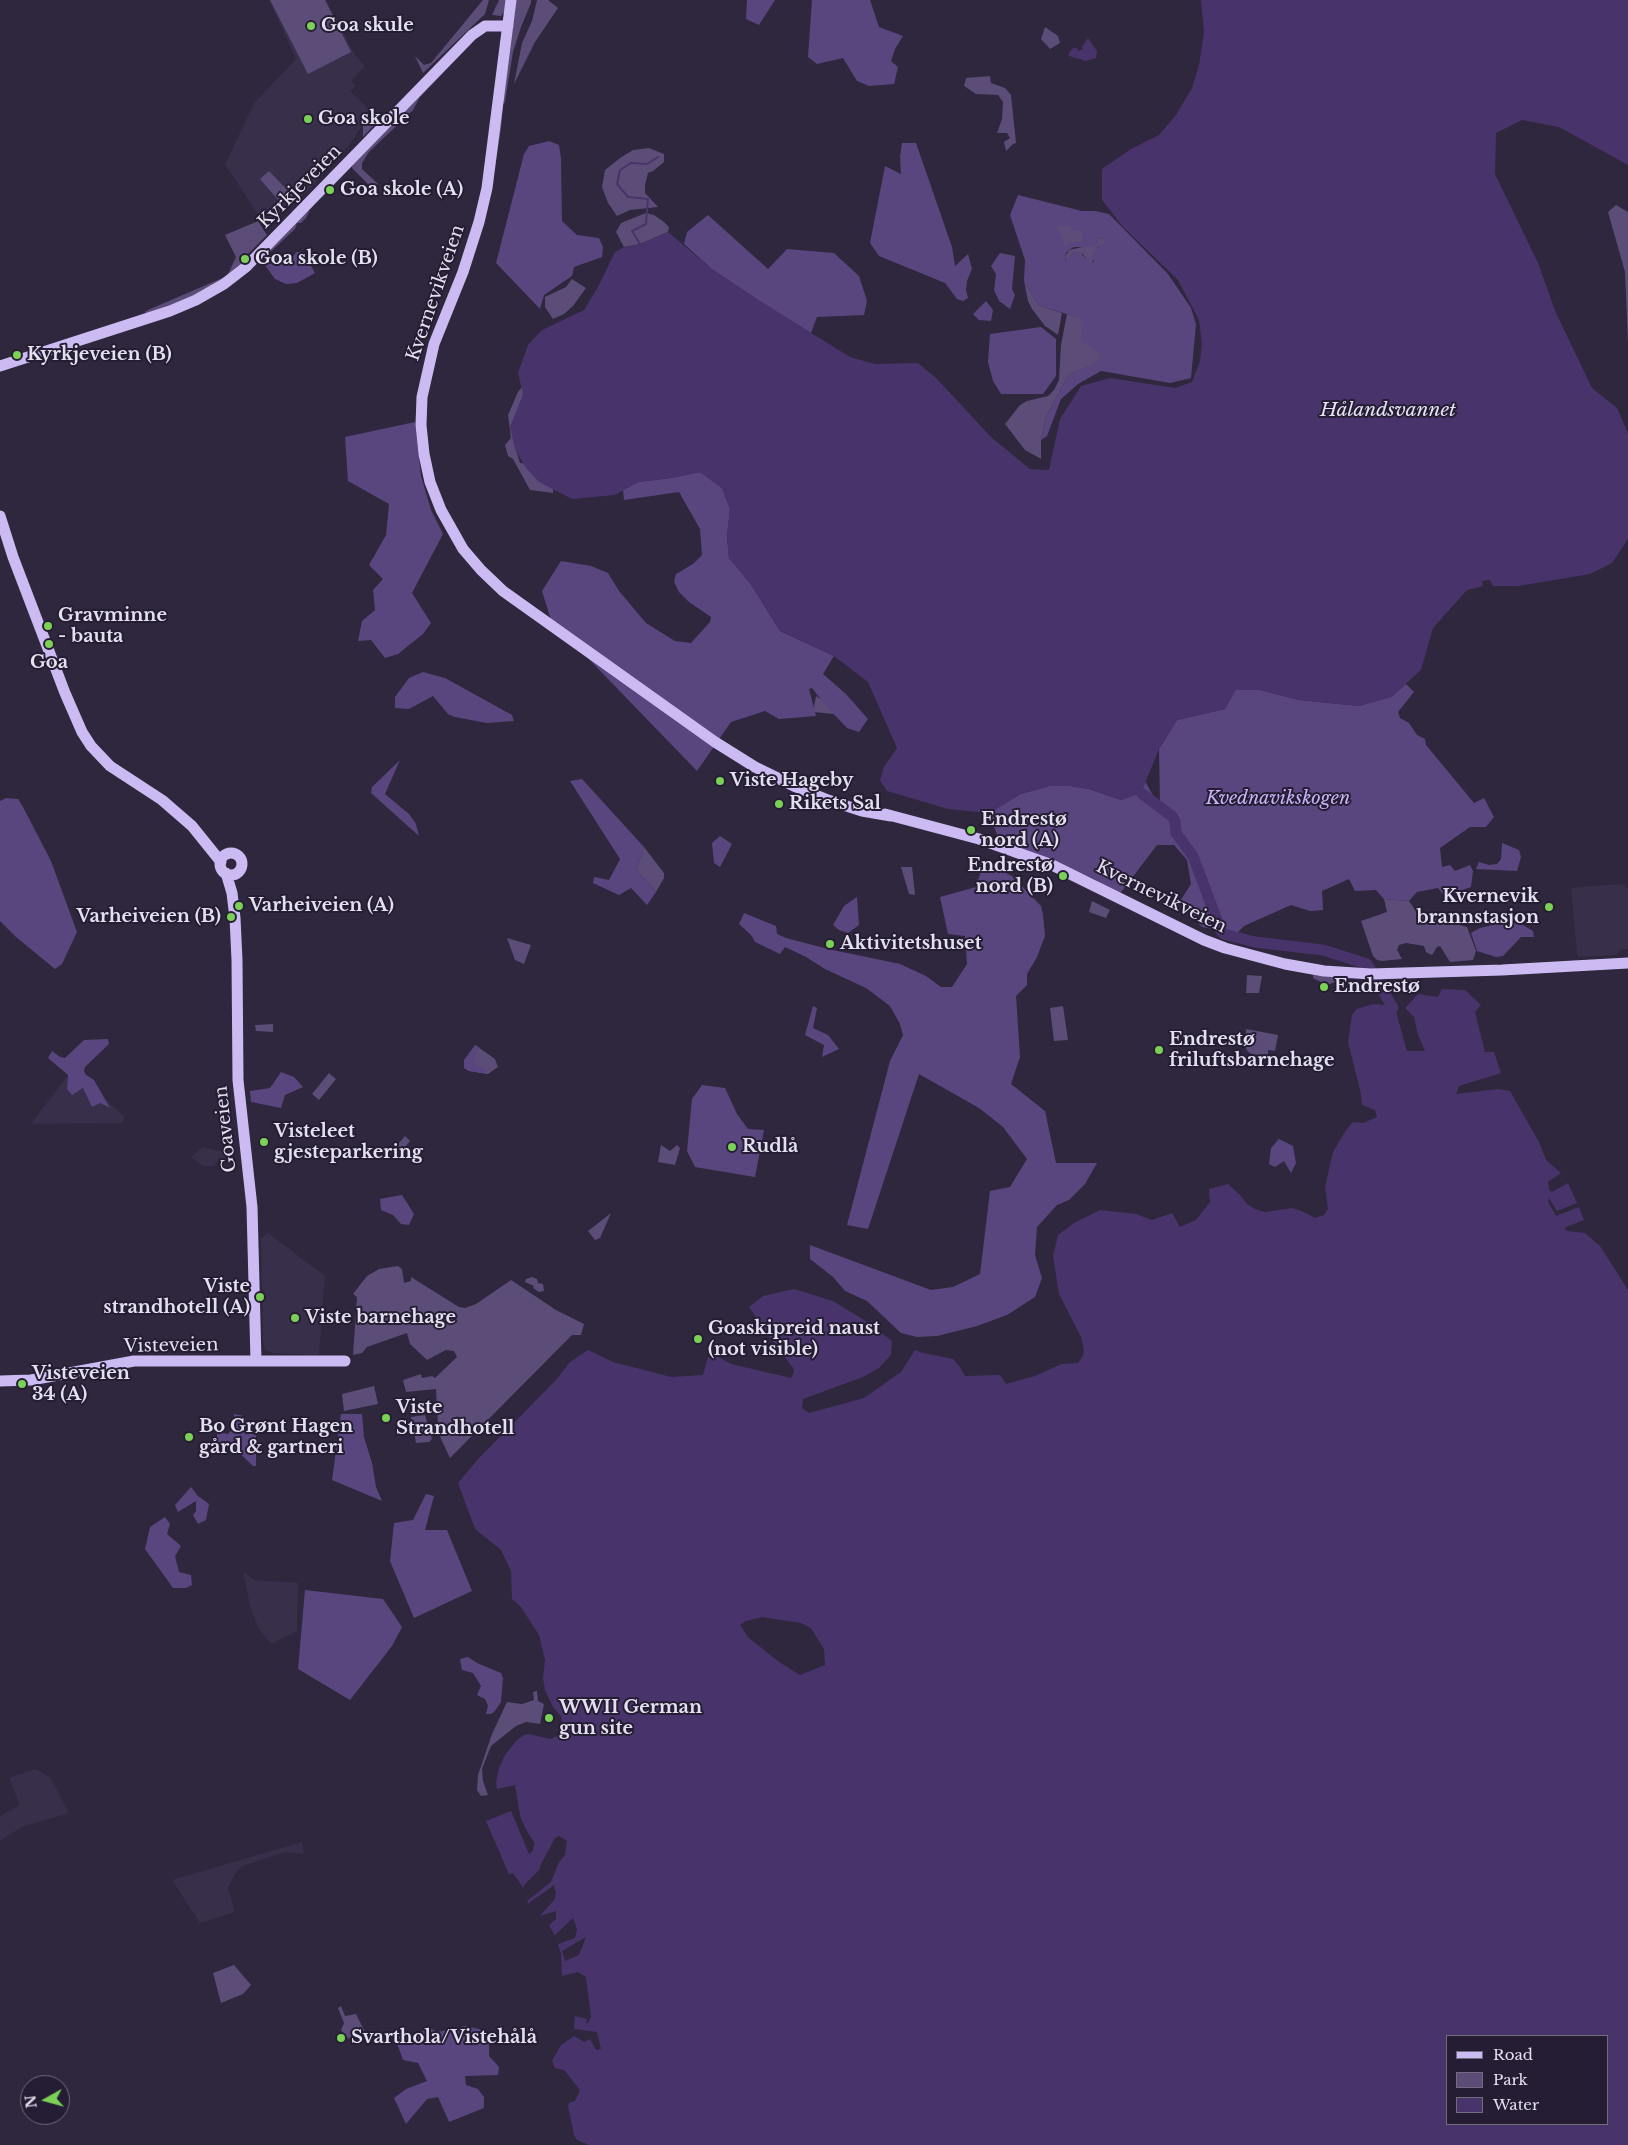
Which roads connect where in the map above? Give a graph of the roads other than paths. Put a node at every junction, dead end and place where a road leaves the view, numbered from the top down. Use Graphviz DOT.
graph roads {
  1 [pos="511,0"];
  2 [pos="508,26"];
  3 [pos="1,367"];
  4 [pos="0,516"];
  5 [pos="203,838"];
  6 [pos="231,853"];
  7 [pos="221,862"];
  8 [pos="231,873"];
  9 [pos="1628,963"];
  10 [pos="256,1361"];
  11 [pos="345,1361"];
  12 [pos="0,1381"];
  1 -- 2 [label="main road, Kvernevikveien"];
  2 -- 3 [label="main road, Kyrkjeveien"];
  2 -- 9 [label="main road, Kvernevikveien"];
  4 -- 5 [label="main road"];
  5 -- 6 [label="main road"];
  5 -- 7 [label="main road"];
  6 -- 7 [label="main road"];
  6 -- 8 [label="main road"];
  7 -- 8 [label="main road"];
  8 -- 10 [label="main road, Goaveien"];
  10 -- 11 [label="main road, Visteveien"];
  10 -- 12 [label="main road, Visteveien"];
}
